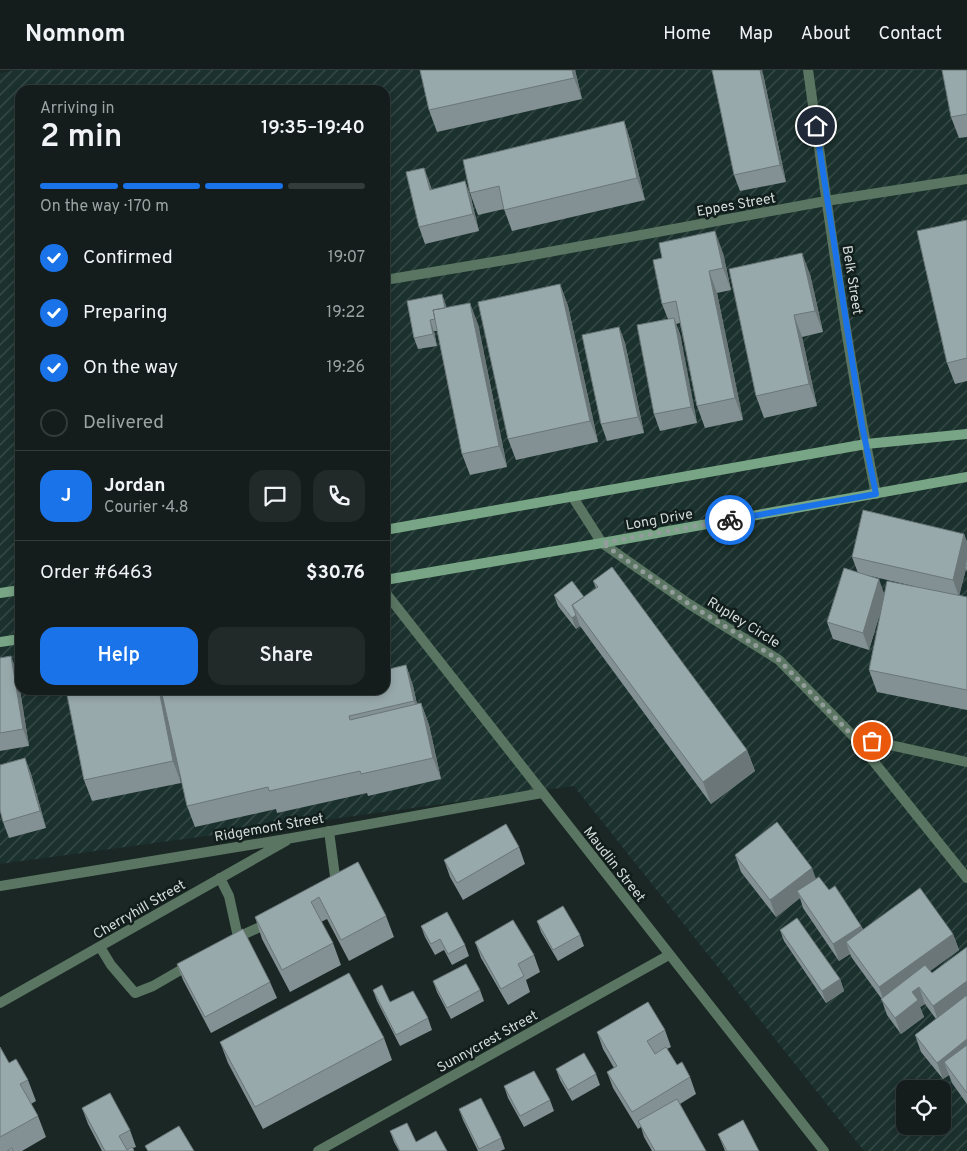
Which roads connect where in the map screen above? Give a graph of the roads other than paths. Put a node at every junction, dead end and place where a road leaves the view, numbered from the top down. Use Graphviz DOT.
graph roads {
  1 [pos="808,70"];
  2 [pos="967,179"];
  3 [pos="826,201"];
  4 [pos="390,279"];
  5 [pos="967,434"];
  6 [pos="866,444"];
  7 [pos="967,477"];
  8 [pos="876,494"];
  9 [pos="572,496"];
  10 [pos="390,529"];
  11 [pos="602,543"];
  12 [pos="390,579"];
  13 [pos="15,591"];
  14 [pos="0,593"];
  15 [pos="390,598"];
  16 [pos="15,639"];
  17 [pos="0,642"];
  18 [pos="854,737"];
  19 [pos="967,762"];
  20 [pos="542,793"];
  21 [pos="329,831"];
  22 [pos="292,838"];
  23 [pos="220,878"];
  24 [pos="967,878"];
  25 [pos="0,886"];
  26 [pos="322,894"];
  27 [pos="282,917"];
  28 [pos="238,937"];
  29 [pos="100,946"];
  30 [pos="221,947"];
  31 [pos="669,955"];
  32 [pos="204,957"];
  33 [pos="0,1003"];
  34 [pos="318,1151"];
  35 [pos="824,1151"];
  1 -- 3 [label="street, Belk Street"];
  2 -- 3 [label="street, Eppes Street"];
  3 -- 4 [label="street, Eppes Street"];
  3 -- 6 [label="street, Belk Street"];
  5 -- 6 [label="main road"];
  6 -- 8 [label="street, Belk Street"];
  6 -- 9 [label="main road"];
  7 -- 8 [label="main road, Long Drive"];
  8 -- 11 [label="main road, Long Drive"];
  9 -- 10 [label="main road"];
  9 -- 11 [label="street, Rupley Circle"];
  11 -- 12 [label="main road, Long Drive"];
  11 -- 18 [label="street, Rupley Circle"];
  13 -- 14 [label="main road"];
  15 -- 20 [label="street, Maudlin Street"];
  16 -- 17 [label="main road"];
  18 -- 19 [label="street"];
  18 -- 24 [label="street, Rupley Circle"];
  20 -- 21 [label="street, Ridgemont Street"];
  20 -- 31 [label="street, Maudlin Street"];
  21 -- 22 [label="street, Ridgemont Street"];
  21 -- 26 [label="street"];
  22 -- 23 [label="street, Cherryhill Street"];
  22 -- 25 [label="street, Ridgemont Street"];
  23 -- 28 [label="street"];
  23 -- 29 [label="street, Cherryhill Street"];
  27 -- 28 [label="street"];
  28 -- 30 [label="street"];
  29 -- 32 [label="street"];
  29 -- 33 [label="street, Cherryhill Street"];
  31 -- 34 [label="street, Sunnycrest Street"];
  31 -- 35 [label="street, Maudlin Street"];
}
